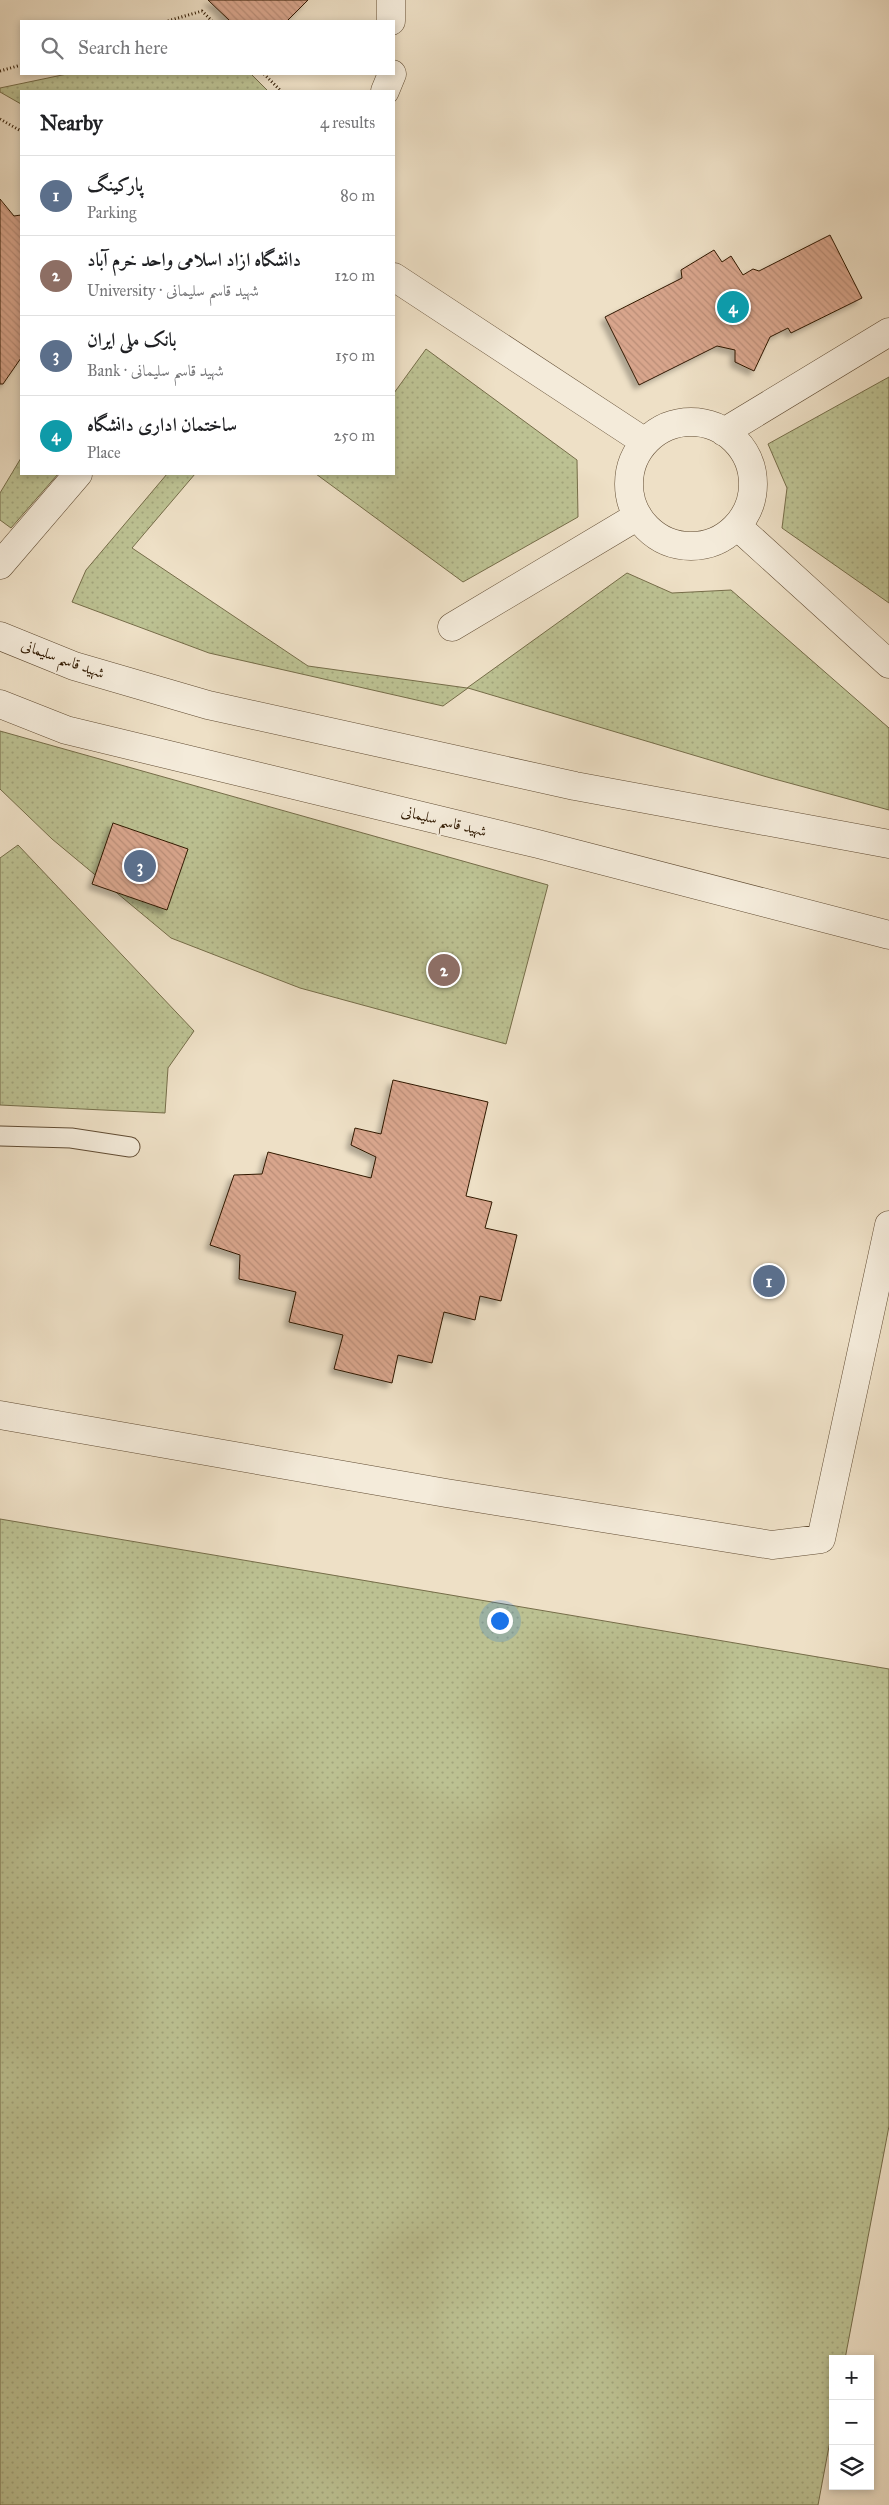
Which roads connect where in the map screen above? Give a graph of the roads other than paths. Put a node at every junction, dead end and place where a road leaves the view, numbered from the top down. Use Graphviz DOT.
graph roads {
  1 [pos="391,0"];
  2 [pos="391,20"];
  3 [pos="392,75"];
  4 [pos="384,90"];
  5 [pos="395,278"];
  6 [pos="889,332"];
  7 [pos="724,432"];
  8 [pos="645,442"];
  9 [pos="77,475"];
  10 [pos="638,516"];
  11 [pos="737,526"];
  12 [pos="0,565"];
  13 [pos="452,627"];
  14 [pos="0,636"];
  15 [pos="889,664"];
  16 [pos="0,704"];
  17 [pos="889,844"];
  18 [pos="889,935"];
  19 [pos="0,1136"];
  20 [pos="130,1147"];
  21 [pos="889,1224"];
  22 [pos="0,1415"];
  1 -- 2 [label="street"];
  3 -- 4 [label="street"];
  5 -- 8 [label="street"];
  6 -- 7 [label="street"];
  7 -- 8 [label="street"];
  7 -- 11 [label="street"];
  8 -- 10 [label="street"];
  9 -- 12 [label="street"];
  10 -- 11 [label="street"];
  10 -- 13 [label="street"];
  11 -- 15 [label="street"];
  14 -- 17 [label="street, شهید قاسم سلیمانی"];
  16 -- 18 [label="street, شهید قاسم سلیمانی"];
  19 -- 20 [label="lane"];
  21 -- 22 [label="street"];
}
